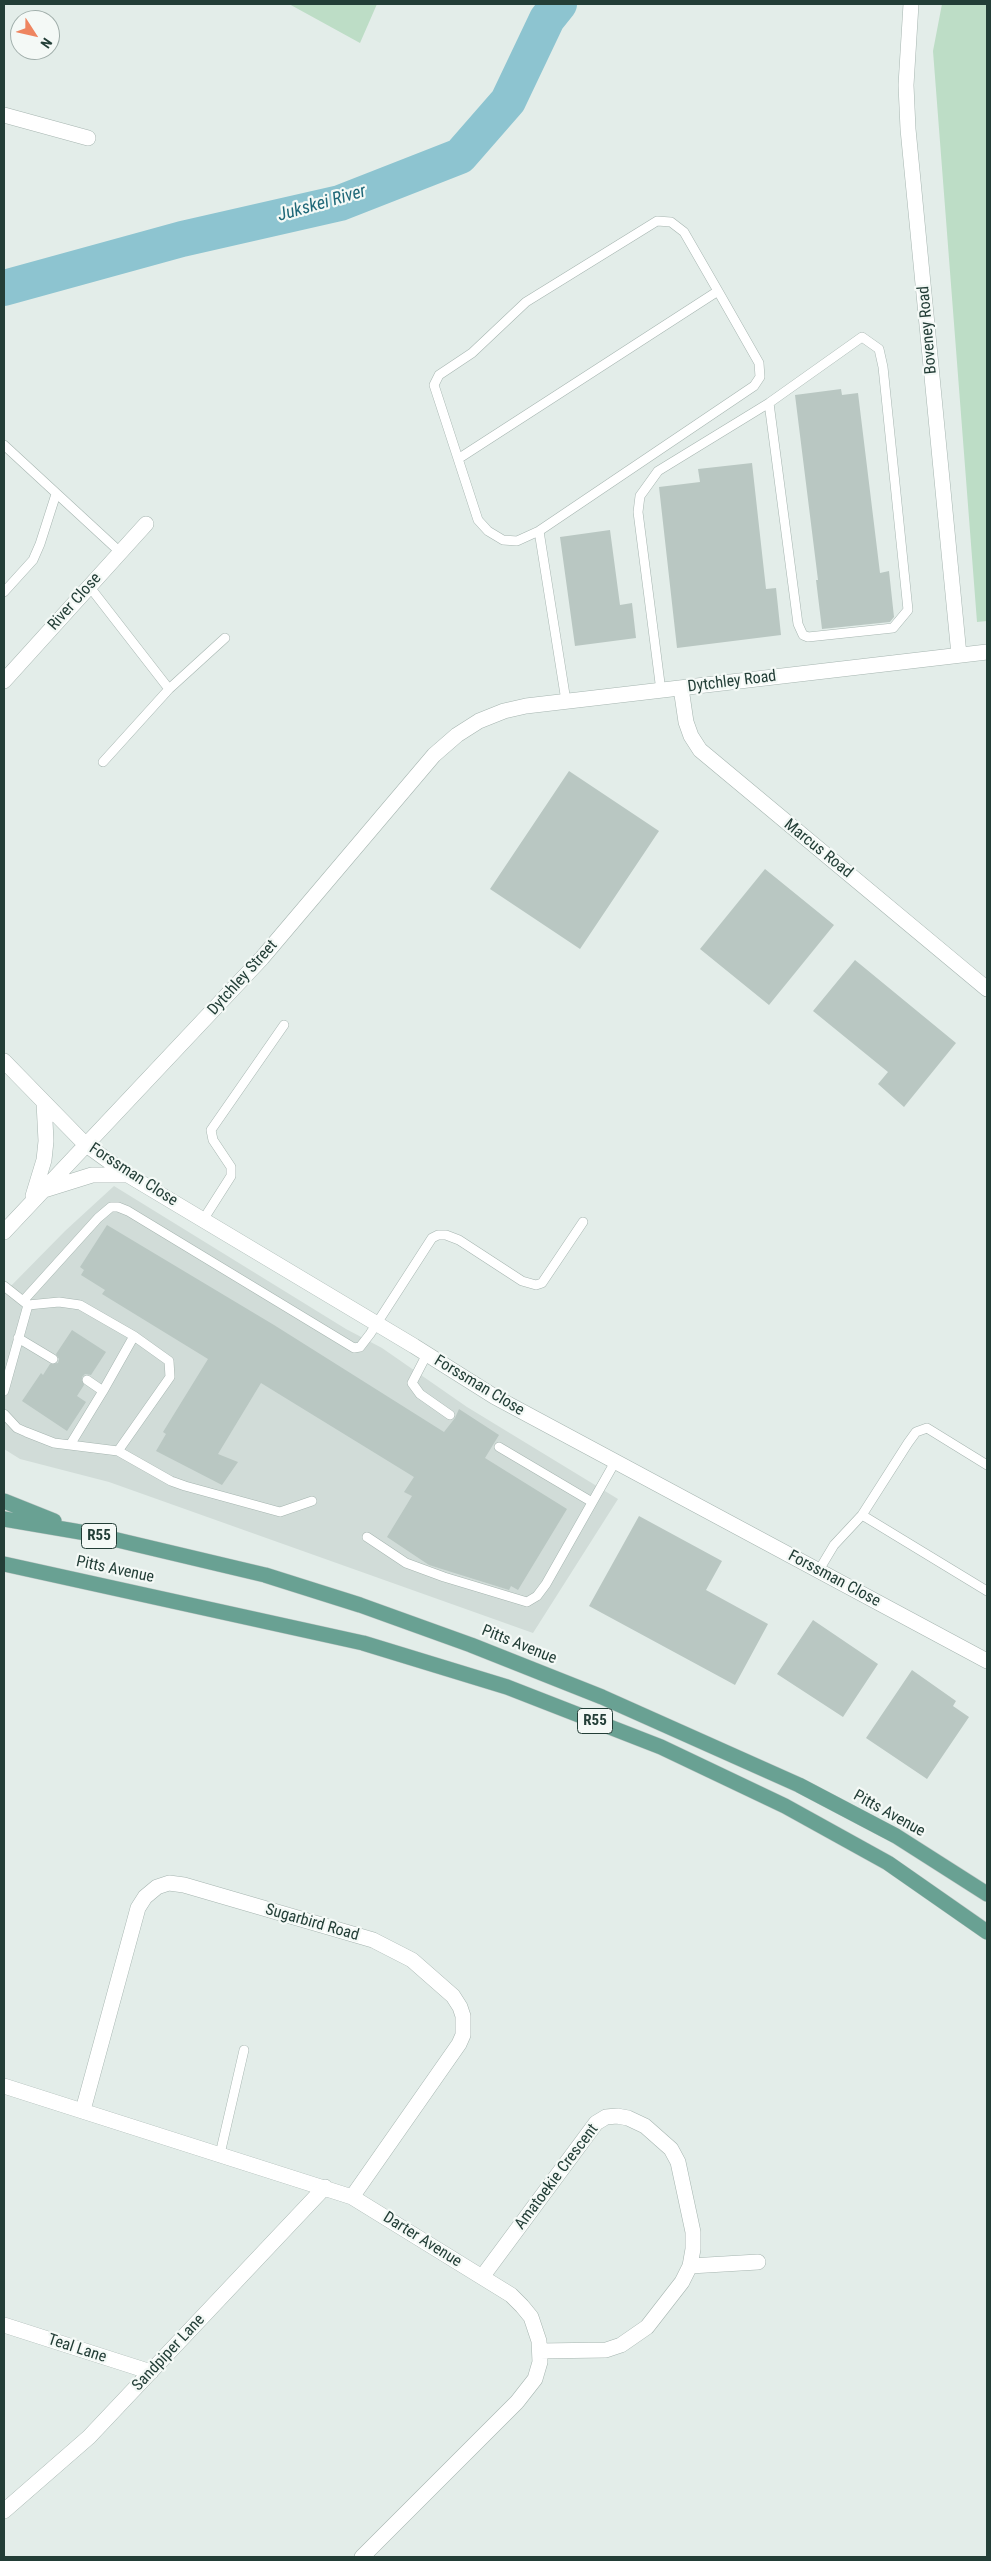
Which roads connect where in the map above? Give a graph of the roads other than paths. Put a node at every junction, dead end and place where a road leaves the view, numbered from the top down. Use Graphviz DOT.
graph roads {
  1 [pos="911,4"];
  2 [pos="4,115"];
  3 [pos="88,138"];
  4 [pos="718,291"];
  5 [pos="769,402"];
  6 [pos="4,445"];
  7 [pos="458,459"];
  8 [pos="56,494"];
  9 [pos="146,524"];
  10 [pos="539,531"];
  11 [pos="120,552"];
  12 [pos="89,586"];
  13 [pos="4,592"];
  14 [pos="225,638"];
  15 [pos="987,652"];
  16 [pos="959,655"];
  17 [pos="4,681"];
  18 [pos="681,688"];
  19 [pos="169,689"];
  20 [pos="661,691"];
  21 [pos="566,702"];
  22 [pos="479,721"];
  23 [pos="103,762"];
  24 [pos="987,988"];
  25 [pos="284,1025"];
  26 [pos="4,1061"];
  27 [pos="44,1102"];
  28 [pos="85,1144"];
  29 [pos="128,1175"];
  30 [pos="42,1190"];
  31 [pos="31,1202"];
  32 [pos="203,1220"];
  33 [pos="583,1222"];
  34 [pos="4,1232"];
  35 [pos="4,1286"];
  36 [pos="26,1303"];
  37 [pos="377,1324"];
  38 [pos="134,1336"];
  39 [pos="18,1338"];
  40 [pos="427,1354"];
  41 [pos="53,1359"];
  42 [pos="87,1380"];
  43 [pos="4,1390"];
  44 [pos="103,1391"];
  45 [pos="4,1414"];
  46 [pos="450,1415"];
  47 [pos="70,1445"];
  48 [pos="499,1447"];
  49 [pos="118,1451"];
  50 [pos="615,1462"];
  51 [pos="987,1465"];
  52 [pos="312,1501"];
  53 [pos="4,1502"];
  54 [pos="592,1502"];
  55 [pos="862,1515"];
  56 [pos="4,1519"];
  57 [pos="92,1534"];
  58 [pos="367,1537"];
  59 [pos="4,1564"];
  60 [pos="26,1569"];
  61 [pos="818,1570"];
  62 [pos="4,1571"];
  63 [pos="987,1591"];
  64 [pos="987,1661"];
  65 [pos="987,1894"];
  66 [pos="987,1932"];
  67 [pos="244,2050"];
  68 [pos="4,2086"];
  69 [pos="84,2110"];
  70 [pos="220,2154"];
  71 [pos="325,2187"];
  72 [pos="352,2197"];
  73 [pos="758,2262"];
  74 [pos="690,2266"];
  75 [pos="482,2277"];
  76 [pos="4,2325"];
  77 [pos="540,2351"];
  78 [pos="151,2372"];
  79 [pos="4,2510"];
  80 [pos="362,2557"];
  1 -- 16 [label="street, Boveney Road"];
  2 -- 3 [label="street"];
  4 -- 7 [label="lane"];
  4 -- 7 [label="lane"];
  4 -- 10 [label="lane"];
  5 -- 5 [label="lane"];
  5 -- 20 [label="lane"];
  6 -- 8 [label="lane"];
  7 -- 10 [label="lane"];
  8 -- 11 [label="lane"];
  8 -- 13 [label="lane"];
  9 -- 11 [label="street, River Close"];
  10 -- 21 [label="lane"];
  11 -- 12 [label="street, River Close"];
  12 -- 17 [label="street, River Close"];
  12 -- 19 [label="lane"];
  14 -- 19 [label="lane"];
  15 -- 16 [label="street, Dytchley Road"];
  16 -- 18 [label="street, Dytchley Road"];
  18 -- 20 [label="street, Dytchley Road"];
  18 -- 24 [label="street, Marcus Road"];
  19 -- 23 [label="lane"];
  20 -- 21 [label="street, Dytchley Road"];
  21 -- 22 [label="street, Dytchley Road"];
  22 -- 28 [label="street, Dytchley Street"];
  25 -- 32 [label="lane"];
  26 -- 27 [label="street, Forssman Close"];
  27 -- 28 [label="street, Forssman Close"];
  27 -- 31 [label="street"];
  28 -- 29 [label="street, Forssman Close"];
  28 -- 30 [label="street, Dytchley Street"];
  29 -- 30 [label="street"];
  29 -- 32 [label="street, Forssman Close"];
  30 -- 31 [label="street, Dytchley Street"];
  31 -- 34 [label="street, Dytchley Street"];
  32 -- 37 [label="street, Forssman Close"];
  33 -- 37 [label="lane"];
  35 -- 36 [label="lane"];
  36 -- 37 [label="lane"];
  36 -- 38 [label="lane"];
  36 -- 39 [label="lane"];
  37 -- 40 [label="street, Forssman Close"];
  38 -- 44 [label="lane"];
  38 -- 49 [label="lane"];
  39 -- 41 [label="lane"];
  39 -- 43 [label="lane"];
  40 -- 46 [label="lane"];
  40 -- 50 [label="street, Forssman Close"];
  42 -- 44 [label="lane"];
  44 -- 47 [label="lane"];
  45 -- 47 [label="lane"];
  47 -- 49 [label="lane"];
  48 -- 54 [label="lane"];
  49 -- 52 [label="lane"];
  50 -- 54 [label="lane"];
  50 -- 61 [label="street, Forssman Close"];
  51 -- 55 [label="lane"];
  53 -- 57 [label="main road"];
  54 -- 58 [label="lane"];
  55 -- 61 [label="lane"];
  55 -- 63 [label="lane"];
  56 -- 57 [label="main road, Pitts Avenue / R55"];
  57 -- 65 [label="main road, Pitts Avenue / R55"];
  59 -- 60 [label="main road, Pitts Avenue / R55"];
  60 -- 62 [label="main road"];
  60 -- 66 [label="main road, Pitts Avenue / R55"];
  61 -- 64 [label="street, Forssman Close"];
  67 -- 70 [label="lane"];
  68 -- 69 [label="street, Darter Avenue"];
  69 -- 70 [label="street, Darter Avenue"];
  69 -- 72 [label="street, Sugarbird Road"];
  70 -- 71 [label="street, Darter Avenue"];
  71 -- 72 [label="street, Darter Avenue"];
  71 -- 78 [label="street, Sandpiper Lane"];
  72 -- 75 [label="street, Darter Avenue"];
  73 -- 74 [label="street"];
  74 -- 75 [label="street, Amatoekie Crescent"];
  74 -- 77 [label="street, Amatoekie Crescent"];
  75 -- 77 [label="street, Darter Avenue"];
  76 -- 78 [label="street, Teal Lane"];
  77 -- 80 [label="street, Darter Avenue"];
  78 -- 79 [label="street, Sandpiper Lane"];
}
